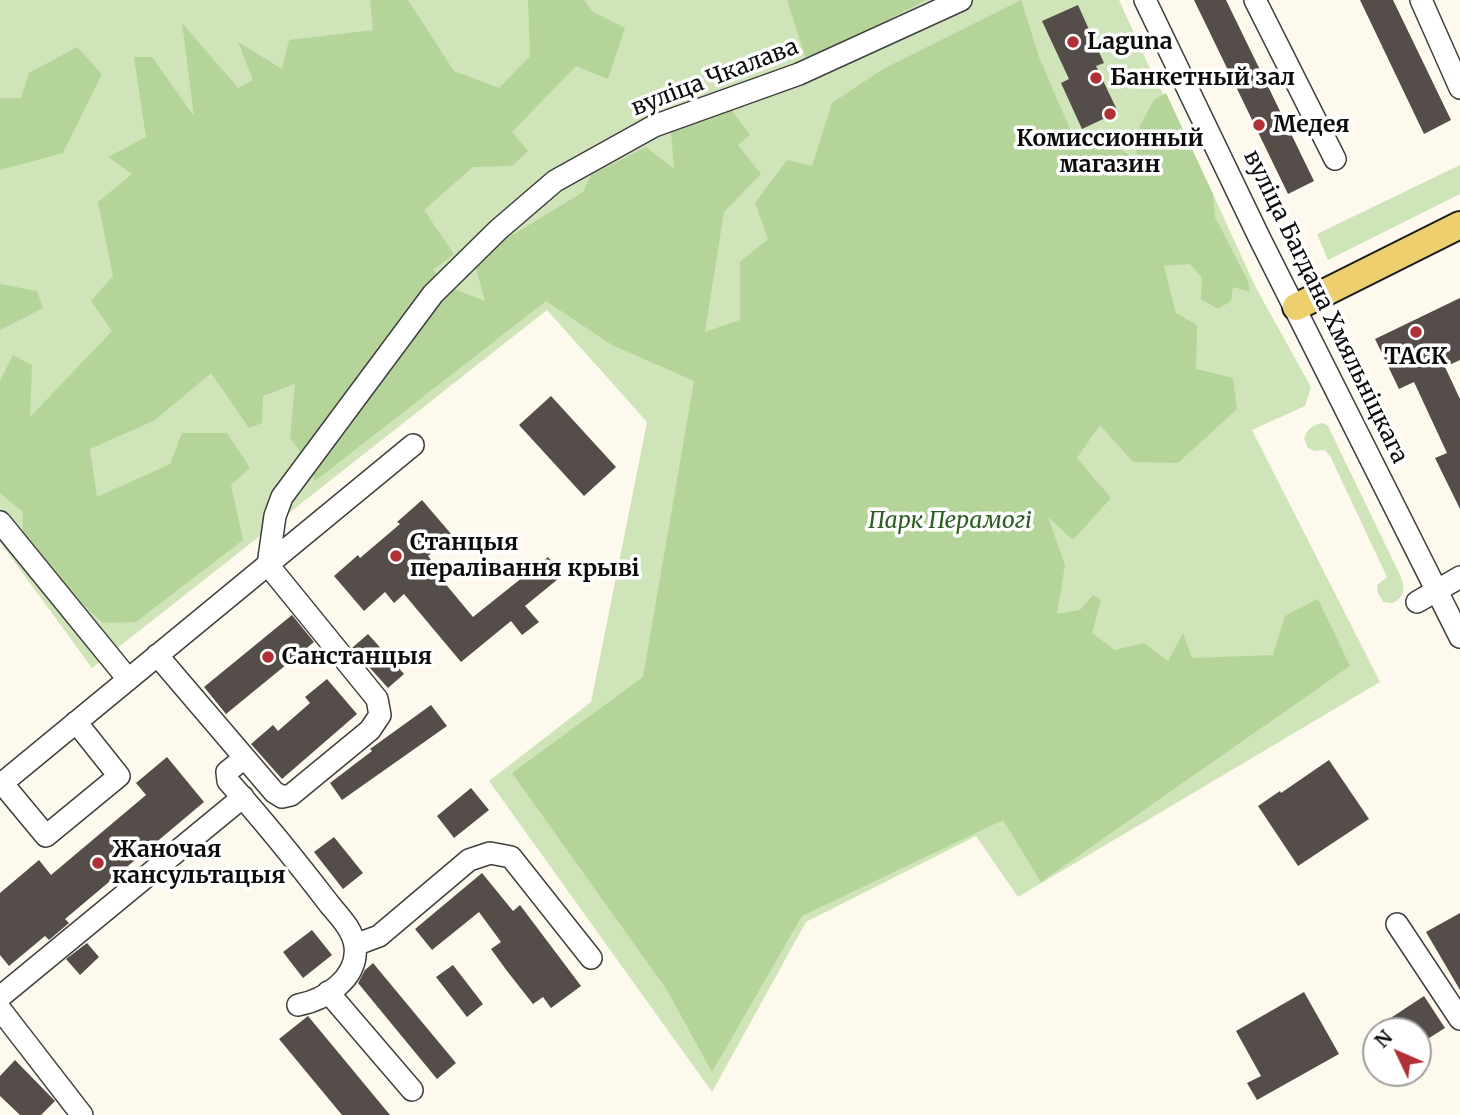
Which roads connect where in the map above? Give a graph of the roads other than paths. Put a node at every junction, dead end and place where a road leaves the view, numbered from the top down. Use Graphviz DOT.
graph roads {
  1 [pos="961,0"];
  2 [pos="1144,0"];
  3 [pos="1255,0"];
  4 [pos="1421,0"];
  5 [pos="1460,88"];
  6 [pos="1335,159"];
  7 [pos="1460,225"];
  8 [pos="1296,307"];
  9 [pos="413,445"];
  10 [pos="0,522"];
  11 [pos="268,565"];
  12 [pos="1460,578"];
  13 [pos="1437,590"];
  14 [pos="1417,602"];
  15 [pos="1460,637"];
  16 [pos="157,655"];
  17 [pos="128,678"];
  18 [pos="76,722"];
  19 [pos="244,758"];
  20 [pos="1,784"];
  21 [pos="243,797"];
  22 [pos="1397,924"];
  23 [pos="355,944"];
  24 [pos="591,958"];
  25 [pos="328,992"];
  26 [pos="0,997"];
  27 [pos="298,1005"];
  28 [pos="0,1009"];
  29 [pos="1460,1019"];
  30 [pos="412,1090"];
  31 [pos="82,1115"];
  1 -- 11 [label="street, вуліца Чкалава"];
  2 -- 8 [label="street, вуліца Багдана Хмяльніцкага"];
  3 -- 6 [label="street"];
  4 -- 5 [label="street"];
  7 -- 8 [label="main road"];
  8 -- 13 [label="street, вуліца Багдана Хмяльніцкага"];
  9 -- 11 [label="street"];
  10 -- 17 [label="street"];
  11 -- 16 [label="street"];
  11 -- 19 [label="street"];
  12 -- 13 [label="street"];
  13 -- 14 [label="street"];
  13 -- 15 [label="street, вуліца Багдана Хмяльніцкага"];
  16 -- 17 [label="street"];
  16 -- 19 [label="street"];
  17 -- 18 [label="street"];
  18 -- 20 [label="street"];
  18 -- 20 [label="street"];
  19 -- 21 [label="street"];
  21 -- 23 [label="street"];
  21 -- 26 [label="street"];
  22 -- 29 [label="street"];
  23 -- 24 [label="street"];
  23 -- 25 [label="street"];
  25 -- 27 [label="street"];
  25 -- 30 [label="street"];
  28 -- 31 [label="street"];
}
